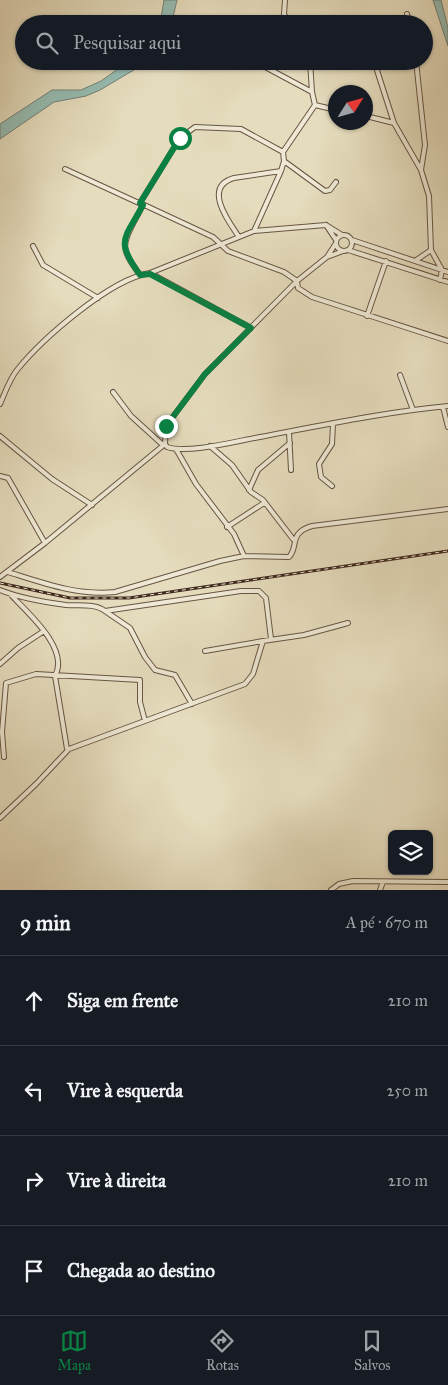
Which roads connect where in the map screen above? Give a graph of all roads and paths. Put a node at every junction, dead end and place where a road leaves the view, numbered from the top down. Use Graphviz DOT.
graph roads {
  1 [pos="285,0"];
  2 [pos="285,15"];
  3 [pos="271,70"];
  4 [pos="311,70"];
  5 [pos="377,70"];
  6 [pos="417,70"];
  7 [pos="312,92"];
  8 [pos="315,105"];
  9 [pos="328,108"];
  10 [pos="373,118"];
  11 [pos="394,124"];
  12 [pos="283,152"];
  13 [pos="284,162"];
  14 [pos="65,169"];
  15 [pos="420,170"];
  16 [pos="281,171"];
  17 [pos="336,182"];
  18 [pos="142,204"];
  19 [pos="326,225"];
  20 [pos="254,231"];
  21 [pos="342,235"];
  22 [pos="239,237"];
  23 [pos="352,240"];
  24 [pos="336,242"];
  25 [pos="221,243"];
  26 [pos="32,246"];
  27 [pos="348,250"];
  28 [pos="431,250"];
  29 [pos="343,251"];
  30 [pos="396,253"];
  31 [pos="327,257"];
  32 [pos="386,261"];
  33 [pos="415,261"];
  34 [pos="392,263"];
  35 [pos="442,270"];
  36 [pos="448,272"];
  37 [pos="150,274"];
  38 [pos="140,275"];
  39 [pos="440,280"];
  40 [pos="297,281"];
  41 [pos="448,282"];
  42 [pos="98,298"];
  43 [pos="367,316"];
  44 [pos="251,328"];
  45 [pos="448,342"];
  46 [pos="400,375"];
  47 [pos="113,392"];
  48 [pos="0,404"];
  49 [pos="448,406"];
  50 [pos="442,407"];
  51 [pos="412,410"];
  52 [pos="333,424"];
  53 [pos="448,426"];
  54 [pos="289,432"];
  55 [pos="0,436"];
  56 [pos="290,443"];
  57 [pos="164,444"];
  58 [pos="210,446"];
  59 [pos="176,449"];
  60 [pos="291,470"];
  61 [pos="0,476"];
  62 [pos="332,486"];
  63 [pos="249,490"];
  64 [pos="264,503"];
  65 [pos="92,505"];
  66 [pos="448,509"];
  67 [pos="227,527"];
  68 [pos="293,539"];
  69 [pos="46,543"];
  70 [pos="244,556"];
  71 [pos="8,572"];
  72 [pos="0,577"];
  73 [pos="0,590"];
  74 [pos="11,594"];
  75 [pos="105,611"];
  76 [pos="348,624"];
  77 [pos="44,631"];
  78 [pos="271,639"];
  79 [pos="263,641"];
  80 [pos="205,651"];
  81 [pos="0,664"];
  82 [pos="56,676"];
  83 [pos="192,704"];
  84 [pos="145,721"];
  85 [pos="69,749"];
  86 [pos="4,757"];
  87 [pos="0,818"];
  88 [pos="383,882"];
  89 [pos="448,882"];
  90 [pos="331,890"];
  91 [pos="380,890"];
  1 -- 2 [label="street"];
  3 -- 7 [label="street"];
  4 -- 7 [label="street"];
  5 -- 11 [label="street"];
  6 -- 15 [label="street"];
  7 -- 8 [label="street"];
  8 -- 9 [label="street"];
  8 -- 12 [label="street"];
  10 -- 11 [label="street"];
  11 -- 15 [label="street"];
  12 -- 13 [label="street"];
  12 -- 18 [label="street"];
  13 -- 16 [label="street"];
  13 -- 17 [label="street"];
  14 -- 18 [label="street"];
  15 -- 28 [label="street"];
  16 -- 20 [label="street"];
  16 -- 22 [label="street"];
  18 -- 25 [label="street"];
  18 -- 38 [label="street"];
  19 -- 20 [label="street"];
  19 -- 21 [label="street"];
  19 -- 24 [label="street"];
  20 -- 22 [label="street"];
  21 -- 23 [label="street"];
  21 -- 24 [label="street"];
  22 -- 25 [label="street"];
  23 -- 27 [label="street"];
  23 -- 30 [label="street"];
  24 -- 29 [label="street"];
  24 -- 31 [label="street"];
  25 -- 37 [label="street"];
  25 -- 40 [label="street"];
  26 -- 42 [label="street"];
  27 -- 29 [label="street"];
  27 -- 32 [label="street"];
  28 -- 33 [label="street"];
  28 -- 35 [label="street"];
  29 -- 31 [label="street"];
  30 -- 33 [label="street"];
  30 -- 34 [label="street"];
  31 -- 40 [label="street"];
  32 -- 34 [label="street"];
  32 -- 43 [label="street"];
  33 -- 35 [label="street"];
  34 -- 39 [label="street"];
  35 -- 36 [label="street"];
  35 -- 39 [label="street"];
  37 -- 38 [label="street"];
  37 -- 44 [label="street"];
  38 -- 42 [label="street"];
  39 -- 41 [label="street"];
  40 -- 43 [label="street"];
  40 -- 44 [label="street"];
  42 -- 48 [label="street"];
  43 -- 45 [label="street"];
  44 -- 57 [label="street"];
  46 -- 51 [label="street"];
  47 -- 57 [label="street"];
  49 -- 50 [label="street"];
  50 -- 51 [label="street"];
  50 -- 53 [label="street"];
  51 -- 52 [label="street"];
  52 -- 54 [label="street"];
  52 -- 62 [label="street"];
  54 -- 56 [label="street"];
  54 -- 58 [label="street"];
  55 -- 65 [label="street"];
  56 -- 60 [label="street"];
  56 -- 63 [label="street"];
  57 -- 59 [label="street"];
  57 -- 65 [label="street"];
  58 -- 59 [label="street"];
  58 -- 63 [label="street"];
  59 -- 67 [label="street"];
  61 -- 69 [label="street"];
  63 -- 64 [label="street"];
  64 -- 67 [label="street"];
  64 -- 68 [label="street"];
  65 -- 69 [label="street"];
  66 -- 68 [label="street"];
  67 -- 70 [label="street"];
  68 -- 70 [label="street"];
  69 -- 71 [label="street"];
  70 -- 71 [label="street"];
  71 -- 72 [label="street"];
  73 -- 74 [label="street"];
  74 -- 75 [label="street"];
  74 -- 77 [label="street"];
  75 -- 78 [label="street"];
  75 -- 83 [label="street"];
  76 -- 78 [label="street"];
  77 -- 81 [label="street"];
  77 -- 82 [label="street"];
  78 -- 79 [label="street"];
  79 -- 80 [label="street"];
  79 -- 83 [label="street"];
  82 -- 84 [label="street"];
  82 -- 85 [label="street"];
  82 -- 86 [label="street"];
  83 -- 84 [label="street"];
  84 -- 85 [label="street"];
  85 -- 87 [label="street"];
  88 -- 89 [label="street"];
  88 -- 90 [label="street"];
  88 -- 91 [label="street"];
}
